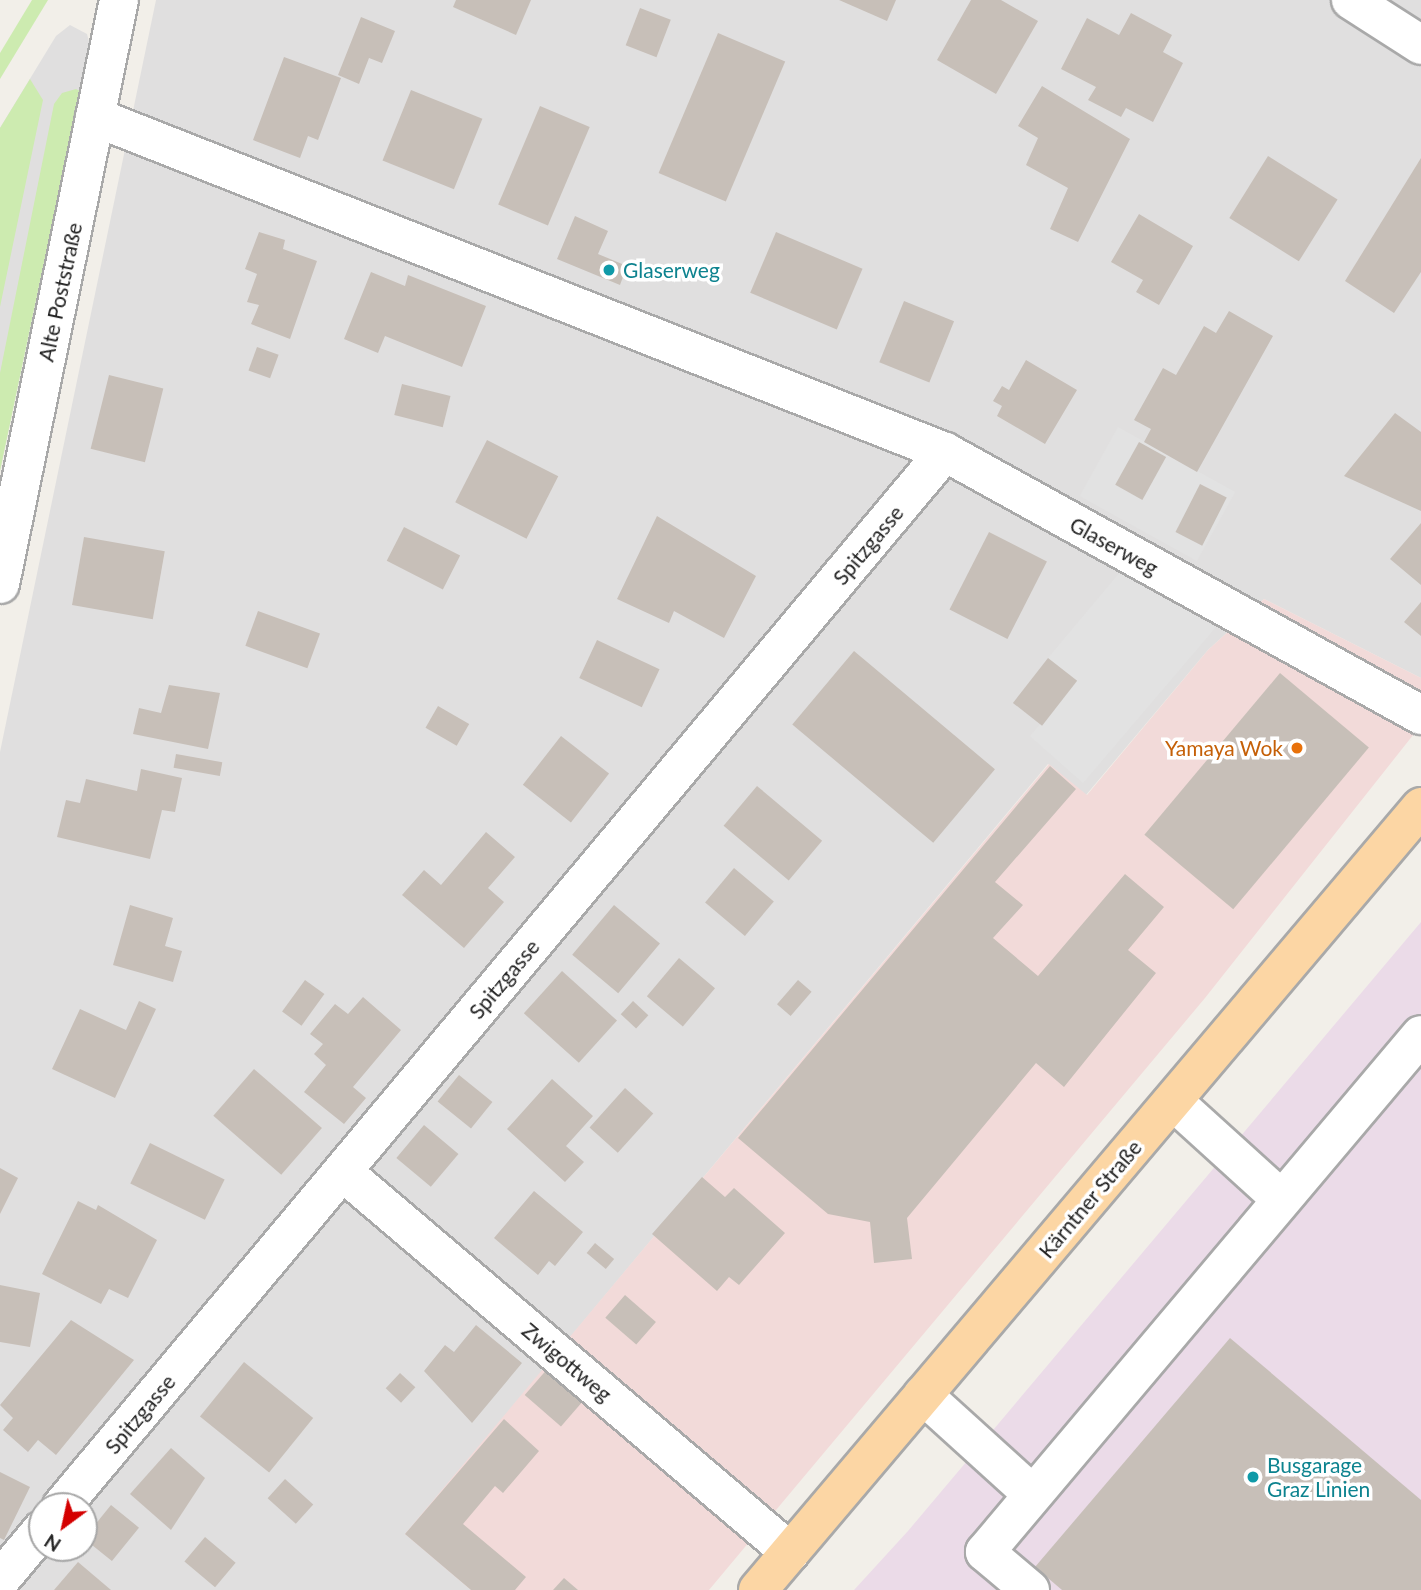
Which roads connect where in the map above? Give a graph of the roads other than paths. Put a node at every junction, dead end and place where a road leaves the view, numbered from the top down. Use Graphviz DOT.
graph roads {
  1 [pos="119,0"];
  2 [pos="1351,0"];
  3 [pos="1421,45"];
  4 [pos="95,117"];
  5 [pos="945,452"];
  6 [pos="0,584"];
  7 [pos="1421,715"];
  8 [pos="1421,807"];
  9 [pos="1421,1035"];
  10 [pos="1173,1101"];
  11 [pos="343,1172"];
  12 [pos="1281,1199"];
  13 [pos="923,1395"];
  14 [pos="74,1492"];
  15 [pos="1032,1494"];
  16 [pos="28,1547"];
  17 [pos="790,1552"];
  18 [pos="0,1580"];
  19 [pos="758,1590"];
  20 [pos="1030,1590"];
  1 -- 4 [label="street, Alte Poststraße"];
  2 -- 3 [label="street"];
  4 -- 5 [label="street, Glaserweg"];
  4 -- 6 [label="street, Alte Poststraße"];
  5 -- 7 [label="street, Glaserweg"];
  5 -- 11 [label="street, Spitzgasse"];
  8 -- 10 [label="main road, Kärntner Straße"];
  9 -- 12 [label="street"];
  10 -- 12 [label="street"];
  10 -- 13 [label="main road, Kärntner Straße"];
  11 -- 14 [label="street, Spitzgasse"];
  11 -- 17 [label="street, Zwigottweg"];
  12 -- 15 [label="street"];
  13 -- 15 [label="street"];
  13 -- 17 [label="main road, Kärntner Straße"];
  15 -- 20 [label="street"];
  16 -- 18 [label="street"];
  17 -- 19 [label="main road, Kärntner Straße"];
}
